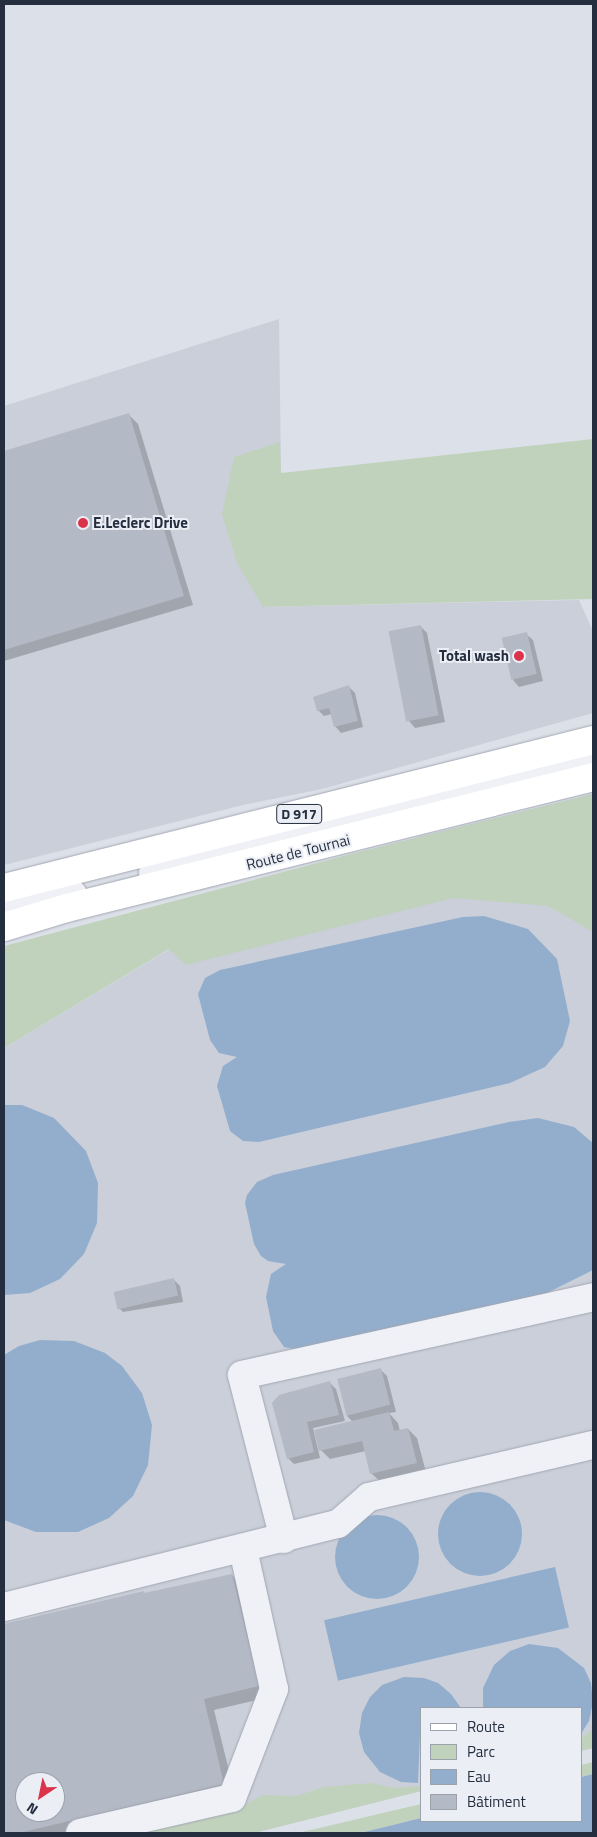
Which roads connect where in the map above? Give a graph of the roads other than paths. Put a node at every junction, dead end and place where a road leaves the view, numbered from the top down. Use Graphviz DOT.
graph roads {
  1 [pos="593,740"];
  2 [pos="593,762"];
  3 [pos="593,778"];
  4 [pos="4,888"];
  5 [pos="4,912"];
  6 [pos="4,927"];
  7 [pos="593,1296"];
  8 [pos="593,1445"];
  9 [pos="284,1539"];
  10 [pos="243,1549"];
  11 [pos="4,1607"];
  12 [pos="80,1833"];
  1 -- 4 [label="main road, D 917"];
  2 -- 5 [label="lane"];
  3 -- 6 [label="main road, Route de Tournai / D 917"];
  7 -- 9 [label="lane"];
  8 -- 9 [label="lane"];
  9 -- 10 [label="lane"];
  10 -- 11 [label="lane"];
  10 -- 12 [label="lane"];
}
